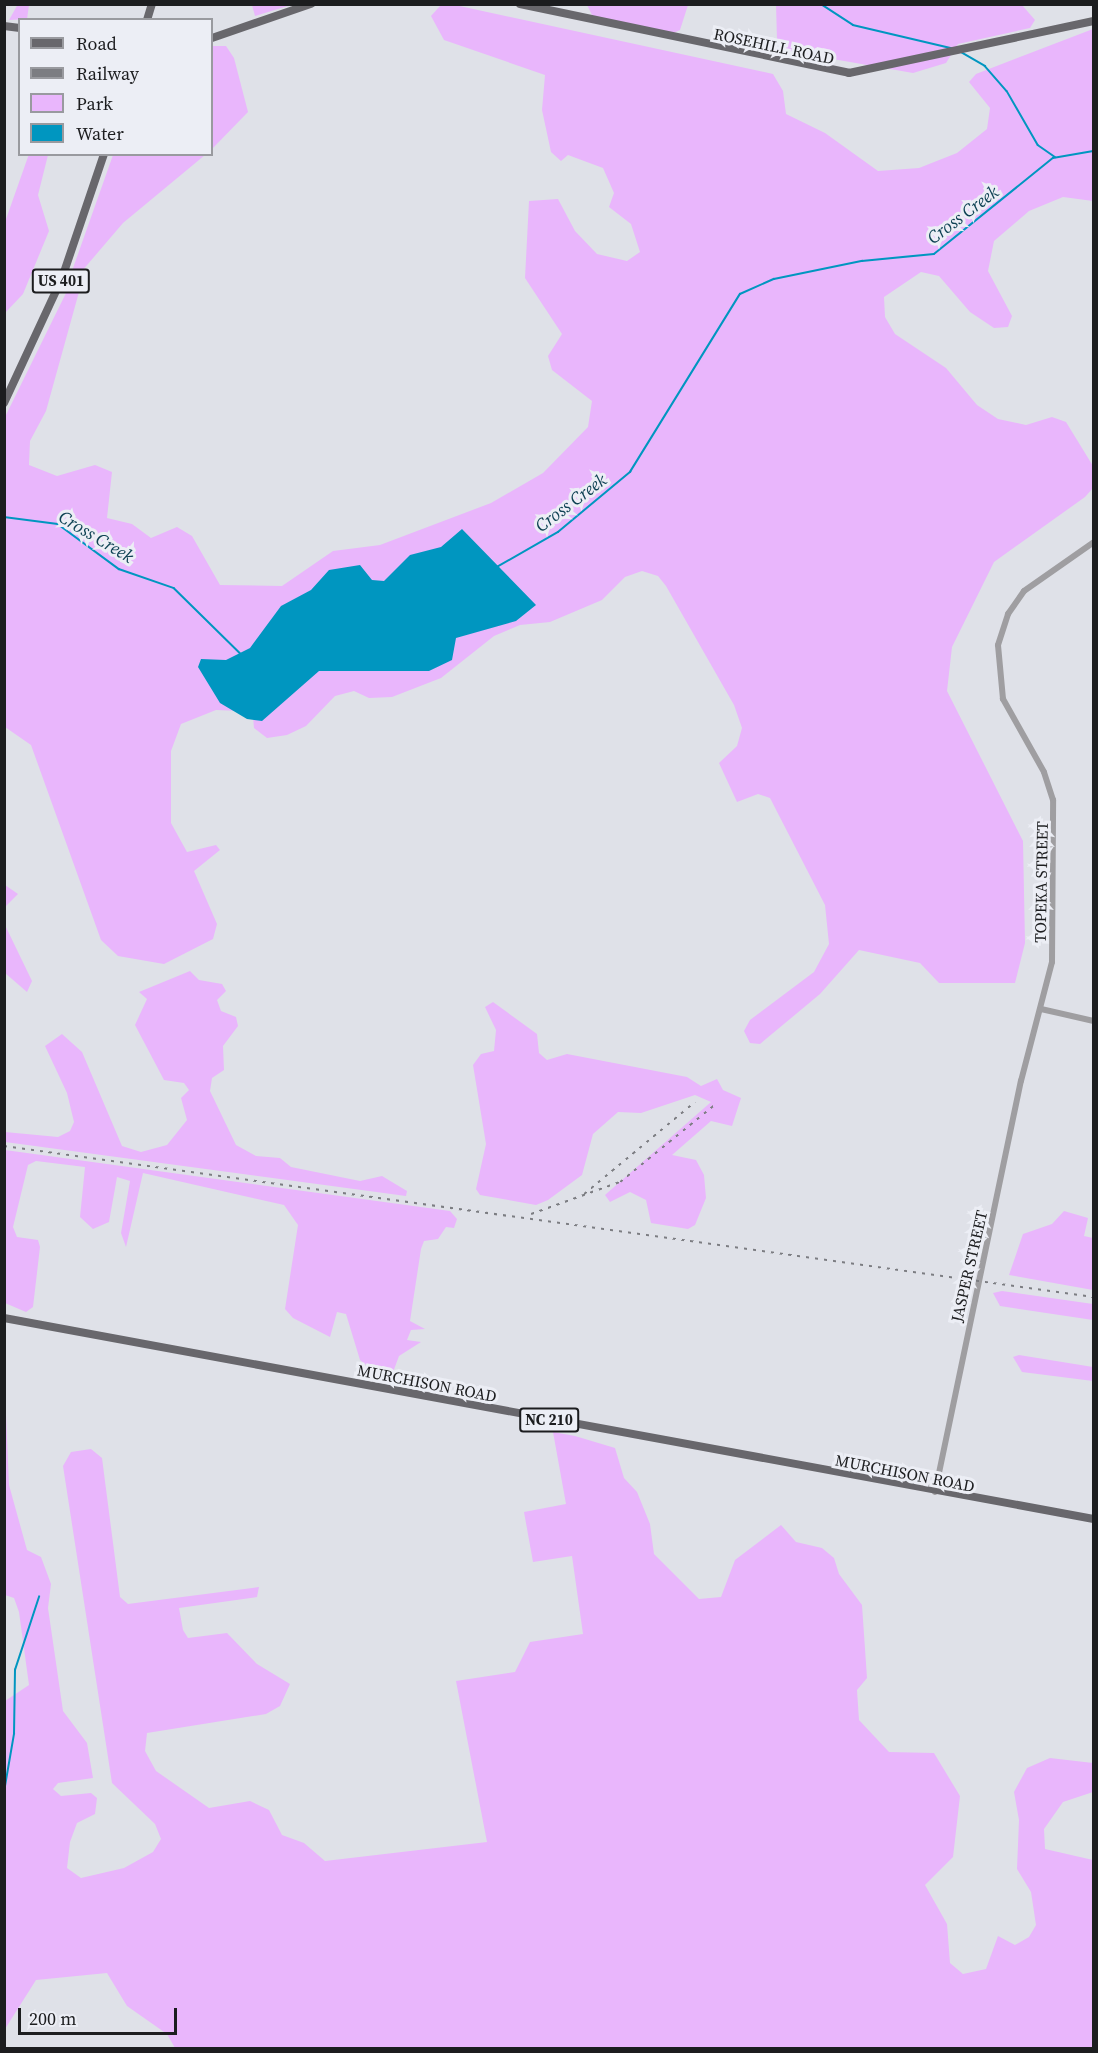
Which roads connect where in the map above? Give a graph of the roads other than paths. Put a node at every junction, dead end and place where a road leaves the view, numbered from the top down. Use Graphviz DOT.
graph roads {
  1 [pos="311,4"];
  2 [pos="520,4"];
  3 [pos="1094,21"];
  4 [pos="213,38"];
  5 [pos="103,156"];
  6 [pos="4,403"];
  7 [pos="1094,542"];
  8 [pos="1041,1009"];
  9 [pos="1094,1021"];
  10 [pos="1031,1046"];
  11 [pos="4,1318"];
  12 [pos="935,1492"];
  13 [pos="1094,1519"];
  1 -- 4 [label="main road"];
  2 -- 3 [label="main road, ROSEHILL ROAD"];
  5 -- 6 [label="main road, US 401"];
  7 -- 8 [label="street, TOPEKA STREET"];
  8 -- 9 [label="street"];
  8 -- 10 [label="street, TOPEKA STREET"];
  10 -- 12 [label="street, JASPER STREET"];
  11 -- 12 [label="main road, MURCHISON ROAD / NC 210"];
  12 -- 13 [label="main road, MURCHISON ROAD / NC 210"];
}
